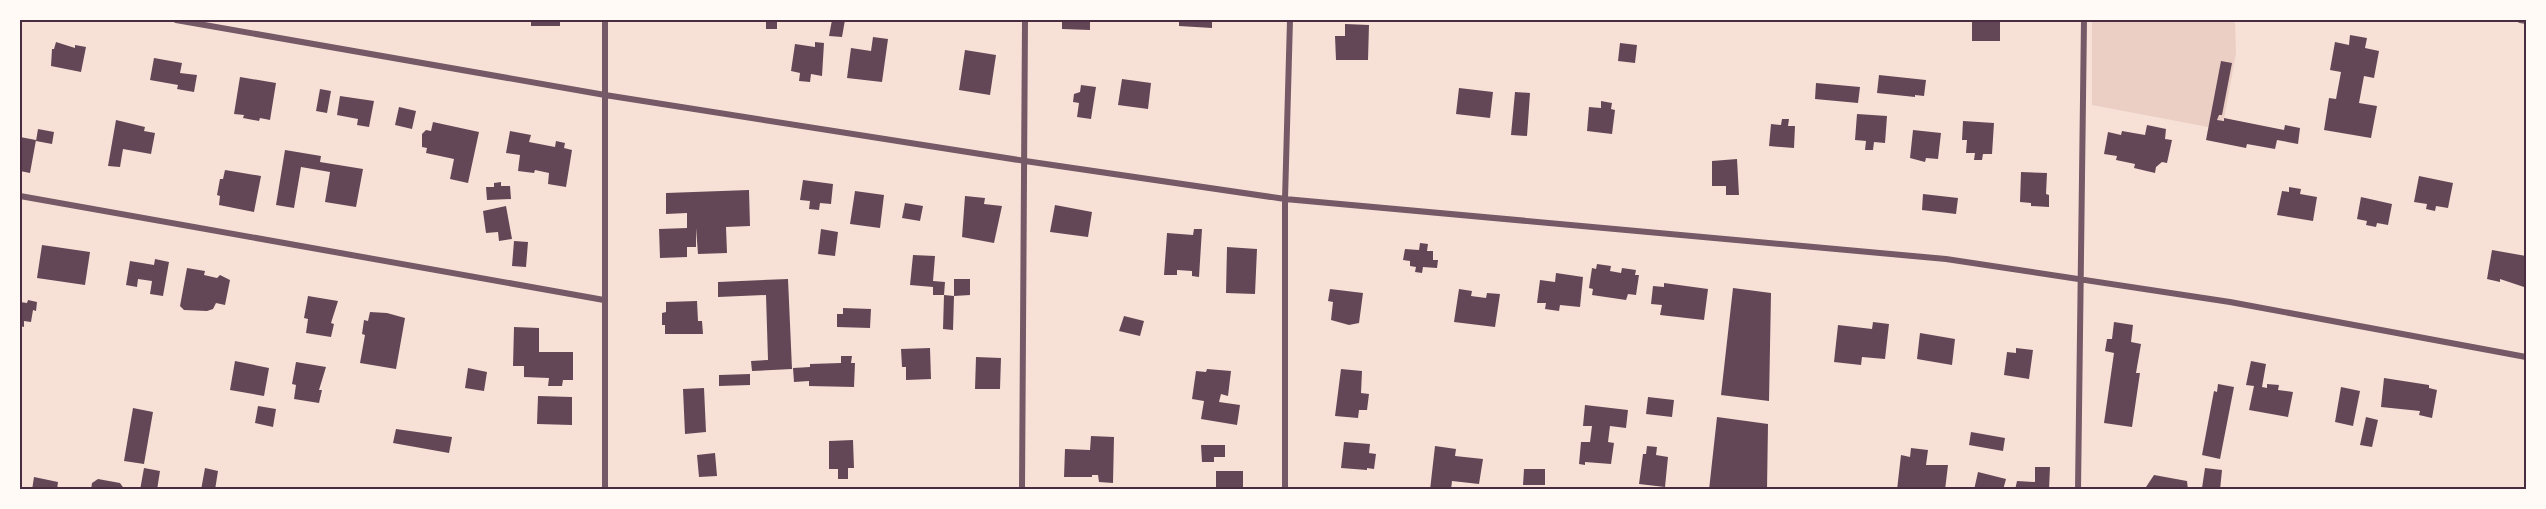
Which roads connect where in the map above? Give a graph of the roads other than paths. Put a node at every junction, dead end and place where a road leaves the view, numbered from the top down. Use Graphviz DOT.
graph roads {
  1 [pos="176,20"];
  2 [pos="605,20"];
  3 [pos="1024,20"];
  4 [pos="1290,20"];
  5 [pos="2084,20"];
  6 [pos="2520,20"];
  7 [pos="2526,21"];
  8 [pos="605,95"];
  9 [pos="1024,161"];
  10 [pos="20,196"];
  11 [pos="1285,199"];
  12 [pos="2081,279"];
  13 [pos="604,300"];
  14 [pos="2526,357"];
  15 [pos="605,489"];
  16 [pos="1022,489"];
  17 [pos="1285,489"];
  18 [pos="2078,489"];
  1 -- 8 [label="street"];
  2 -- 8 [label="street"];
  3 -- 9 [label="street"];
  4 -- 11 [label="street"];
  5 -- 12 [label="street"];
  6 -- 7 [label="street"];
  8 -- 9 [label="street"];
  8 -- 13 [label="street"];
  9 -- 11 [label="street"];
  9 -- 16 [label="street"];
  10 -- 13 [label="street"];
  11 -- 12 [label="street"];
  11 -- 17 [label="street"];
  12 -- 14 [label="street"];
  12 -- 18 [label="street"];
  13 -- 15 [label="street"];
}
